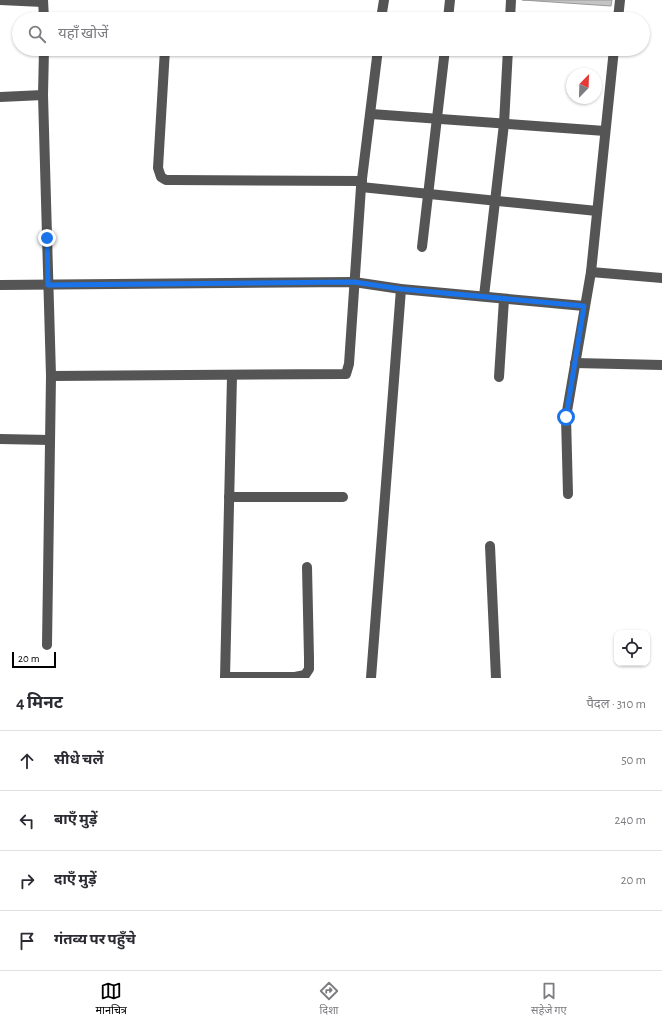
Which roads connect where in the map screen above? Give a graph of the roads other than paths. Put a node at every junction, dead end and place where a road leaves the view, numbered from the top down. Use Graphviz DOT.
graph roads {
  1 [pos="0,0"];
  2 [pos="384,0"];
  3 [pos="450,0"];
  4 [pos="511,0"];
  5 [pos="620,0"];
  6 [pos="44,1"];
  7 [pos="44,12"];
  8 [pos="383,12"];
  9 [pos="449,12"];
  10 [pos="510,12"];
  11 [pos="619,12"];
  12 [pos="44,56"];
  13 [pos="165,56"];
  14 [pos="377,56"];
  15 [pos="444,56"];
  16 [pos="508,56"];
  17 [pos="613,56"];
  18 [pos="43,95"];
  19 [pos="0,97"];
  20 [pos="371,114"];
  21 [pos="438,118"];
  22 [pos="504,124"];
  23 [pos="604,131"];
  24 [pos="361,184"];
  25 [pos="429,193"];
  26 [pos="495,200"];
  27 [pos="597,211"];
  28 [pos="422,247"];
  29 [pos="591,272"];
  30 [pos="662,278"];
  31 [pos="354,282"];
  32 [pos="0,285"];
  33 [pos="48,285"];
  34 [pos="401,289"];
  35 [pos="484,296"];
  36 [pos="504,299"];
  37 [pos="584,306"];
  38 [pos="575,363"];
  39 [pos="662,364"];
  40 [pos="51,376"];
  41 [pos="232,376"];
  42 [pos="499,377"];
  43 [pos="0,439"];
  44 [pos="50,440"];
  45 [pos="568,494"];
  46 [pos="229,497"];
  47 [pos="343,498"];
  48 [pos="490,546"];
  49 [pos="307,567"];
  50 [pos="47,645"];
  51 [pos="225,678"];
  52 [pos="371,678"];
  53 [pos="496,678"];
  1 -- 6 [label="street"];
  2 -- 8 [label="street"];
  3 -- 9 [label="street"];
  4 -- 10 [label="street"];
  5 -- 11 [label="street"];
  6 -- 7 [label="street"];
  12 -- 18 [label="street"];
  13 -- 24 [label="street"];
  14 -- 20 [label="street"];
  15 -- 21 [label="street"];
  16 -- 22 [label="street"];
  17 -- 23 [label="street"];
  18 -- 19 [label="street"];
  18 -- 33 [label="street"];
  20 -- 21 [label="street"];
  20 -- 24 [label="street"];
  21 -- 22 [label="street"];
  21 -- 25 [label="street"];
  22 -- 23 [label="street"];
  22 -- 26 [label="street"];
  23 -- 27 [label="street"];
  24 -- 25 [label="street"];
  24 -- 31 [label="street"];
  25 -- 26 [label="street"];
  25 -- 28 [label="street"];
  26 -- 27 [label="street"];
  26 -- 35 [label="street"];
  27 -- 29 [label="street"];
  29 -- 30 [label="street"];
  29 -- 37 [label="street"];
  31 -- 33 [label="street"];
  31 -- 34 [label="street"];
  31 -- 41 [label="street"];
  32 -- 33 [label="street"];
  33 -- 40 [label="street"];
  34 -- 35 [label="street"];
  34 -- 52 [label="street"];
  35 -- 36 [label="street"];
  36 -- 37 [label="street"];
  36 -- 42 [label="street"];
  37 -- 38 [label="street"];
  38 -- 39 [label="street"];
  38 -- 45 [label="street"];
  40 -- 41 [label="street"];
  40 -- 44 [label="street"];
  41 -- 46 [label="street"];
  43 -- 44 [label="street"];
  44 -- 50 [label="street"];
  46 -- 47 [label="street"];
  46 -- 51 [label="street"];
  48 -- 53 [label="street"];
  49 -- 51 [label="street"];
}
